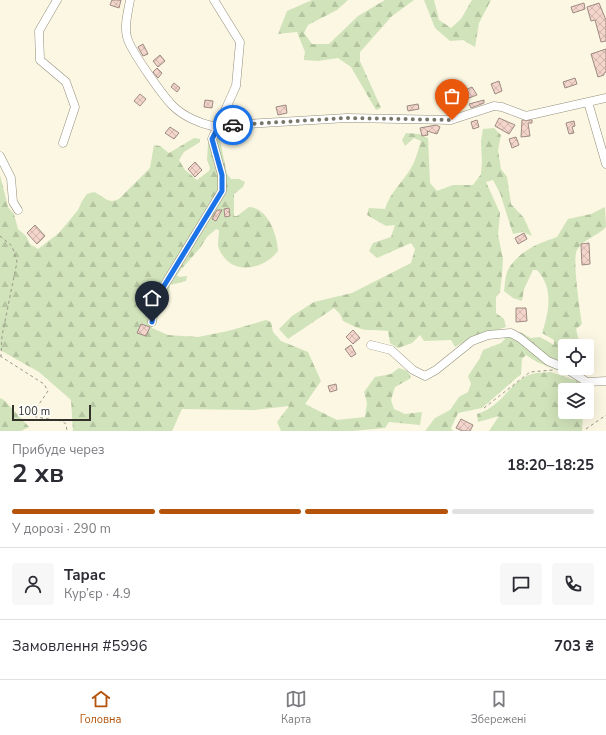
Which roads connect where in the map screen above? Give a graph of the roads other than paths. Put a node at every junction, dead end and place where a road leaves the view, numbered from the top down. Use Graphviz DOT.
graph roads {
  1 [pos="56,0"];
  2 [pos="130,0"];
  3 [pos="214,0"];
  4 [pos="606,98"];
  5 [pos="588,102"];
  6 [pos="219,126"];
  7 [pos="63,143"];
  8 [pos="0,156"];
  9 [pos="606,164"];
  10 [pos="18,210"];
  11 [pos="152,322"];
  12 [pos="371,345"];
  13 [pos="558,365"];
  14 [pos="576,375"];
  15 [pos="606,381"];
  1 -- 7 [label="street"];
  2 -- 6 [label="street"];
  3 -- 6 [label="street"];
  4 -- 5 [label="street"];
  5 -- 6 [label="street"];
  5 -- 9 [label="street"];
  6 -- 11 [label="street"];
  8 -- 10 [label="street"];
  12 -- 13 [label="street"];
  14 -- 15 [label="street"];
}
